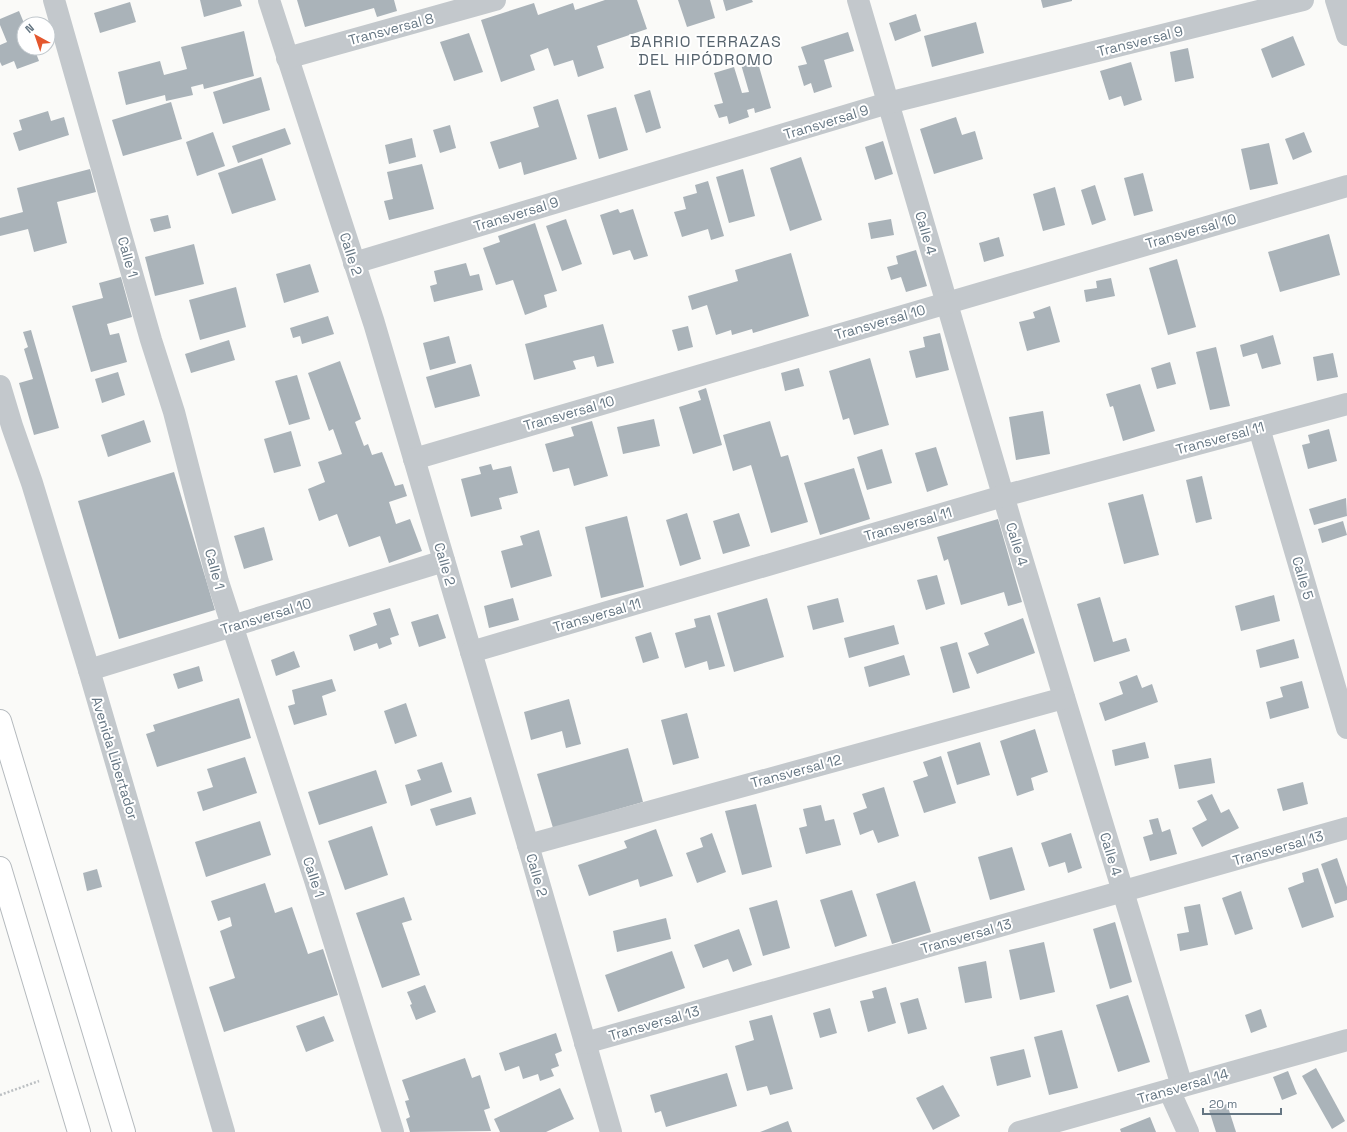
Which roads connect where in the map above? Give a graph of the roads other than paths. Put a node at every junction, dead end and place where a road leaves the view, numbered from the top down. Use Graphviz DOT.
graph roads {
  1 [pos="54,0"];
  2 [pos="269,0"];
  3 [pos="495,0"];
  4 [pos="858,0"];
  5 [pos="1303,0"];
  6 [pos="1336,0"];
  7 [pos="1347,35"];
  8 [pos="287,58"];
  9 [pos="888,103"];
  10 [pos="1347,186"];
  11 [pos="354,263"];
  12 [pos="946,302"];
  13 [pos="0,386"];
  14 [pos="1347,404"];
  15 [pos="1259,428"];
  16 [pos="414,459"];
  17 [pos="1003,496"];
  18 [pos="444,561"];
  19 [pos="232,626"];
  20 [pos="471,652"];
  21 [pos="89,670"];
  22 [pos="1064,698"];
  23 [pos="0,721"];
  24 [pos="1347,728"];
  25 [pos="1347,828"];
  26 [pos="528,844"];
  27 [pos="0,868"];
  28 [pos="1123,891"];
  29 [pos="1347,1040"];
  30 [pos="585,1043"];
  31 [pos="1176,1088"];
  32 [pos="79,1132"];
  33 [pos="124,1132"];
  34 [pos="224,1132"];
  35 [pos="393,1132"];
  36 [pos="610,1132"];
  37 [pos="1019,1132"];
  38 [pos="1188,1132"];
  1 -- 19 [label="street, Calle 1"];
  2 -- 8 [label="street, Calle 2"];
  3 -- 8 [label="street, Transversal 8"];
  4 -- 9 [label="street, Calle 4"];
  5 -- 9 [label="street, Transversal 9"];
  6 -- 7 [label="street"];
  8 -- 11 [label="street, Calle 2"];
  9 -- 11 [label="street, Transversal 9"];
  9 -- 12 [label="street, Calle 4"];
  10 -- 12 [label="street, Transversal 10"];
  11 -- 16 [label="street, Calle 2"];
  12 -- 16 [label="street, Transversal 10"];
  12 -- 17 [label="street, Calle 4"];
  13 -- 21 [label="street, Avenida Libertador"];
  14 -- 15 [label="street, Transversal 11"];
  15 -- 17 [label="street, Transversal 11"];
  15 -- 24 [label="street, Calle 5"];
  16 -- 18 [label="street, Calle 2"];
  17 -- 20 [label="street, Transversal 11"];
  17 -- 22 [label="street, Calle 4"];
  18 -- 19 [label="street, Transversal 10"];
  18 -- 20 [label="street, Calle 2"];
  19 -- 21 [label="street, Transversal 10"];
  19 -- 35 [label="street, Calle 1"];
  20 -- 26 [label="street, Calle 2"];
  21 -- 34 [label="street, Avenida Libertador"];
  22 -- 26 [label="street, Transversal 12"];
  22 -- 28 [label="street, Calle 4"];
  23 -- 33 [label="main road"];
  25 -- 28 [label="street, Transversal 13"];
  26 -- 30 [label="street, Calle 2"];
  27 -- 32 [label="main road"];
  28 -- 30 [label="street, Transversal 13"];
  28 -- 31 [label="street, Calle 4"];
  29 -- 31 [label="street, Transversal 14"];
  30 -- 36 [label="street, Calle 2"];
  31 -- 37 [label="street, Transversal 14"];
  31 -- 38 [label="street, Calle 4"];
}
